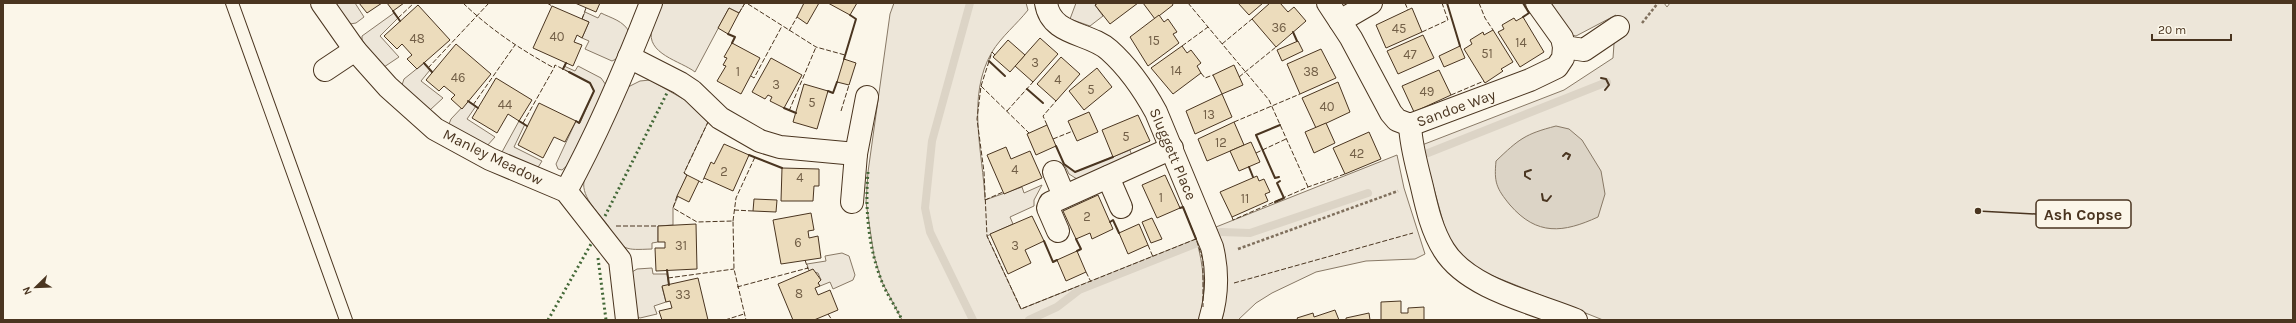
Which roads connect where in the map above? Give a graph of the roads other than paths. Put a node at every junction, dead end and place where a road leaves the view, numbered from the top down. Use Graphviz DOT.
graph roads {
  1 [pos="232,3"];
  2 [pos="322,3"];
  3 [pos="651,3"];
  4 [pos="1046,3"];
  5 [pos="1328,3"];
  6 [pos="1371,3"];
  7 [pos="1537,3"];
  8 [pos="1340,21"];
  9 [pos="1618,27"];
  10 [pos="1564,47"];
  11 [pos="355,50"];
  12 [pos="629,57"];
  13 [pos="325,70"];
  14 [pos="867,97"];
  15 [pos="1410,125"];
  16 [pos="1172,148"];
  17 [pos="856,154"];
  18 [pos="1054,172"];
  19 [pos="1108,177"];
  20 [pos="566,190"];
  21 [pos="1064,196"];
  22 [pos="852,202"];
  23 [pos="1121,207"];
  24 [pos="1058,231"];
  25 [pos="346,320"];
  26 [pos="627,320"];
  27 [pos="1210,320"];
  28 [pos="1576,320"];
  1 -- 25 [label="lane"];
  2 -- 11 [label="street, Manley Meadow"];
  3 -- 12 [label="street"];
  4 -- 16 [label="street, Sluggett Place"];
  5 -- 8 [label="street, Sandoe Way"];
  6 -- 8 [label="street"];
  7 -- 10 [label="street"];
  8 -- 15 [label="street, Sandoe Way"];
  9 -- 10 [label="street"];
  10 -- 15 [label="street, Sandoe Way"];
  11 -- 13 [label="street"];
  11 -- 20 [label="street, Manley Meadow"];
  12 -- 17 [label="street"];
  12 -- 20 [label="street"];
  14 -- 17 [label="street"];
  15 -- 28 [label="street"];
  16 -- 19 [label="street"];
  16 -- 27 [label="street, Sluggett Place"];
  17 -- 22 [label="street"];
  18 -- 21 [label="street"];
  19 -- 21 [label="street"];
  19 -- 23 [label="street"];
  20 -- 26 [label="street"];
  21 -- 24 [label="street"];
}
